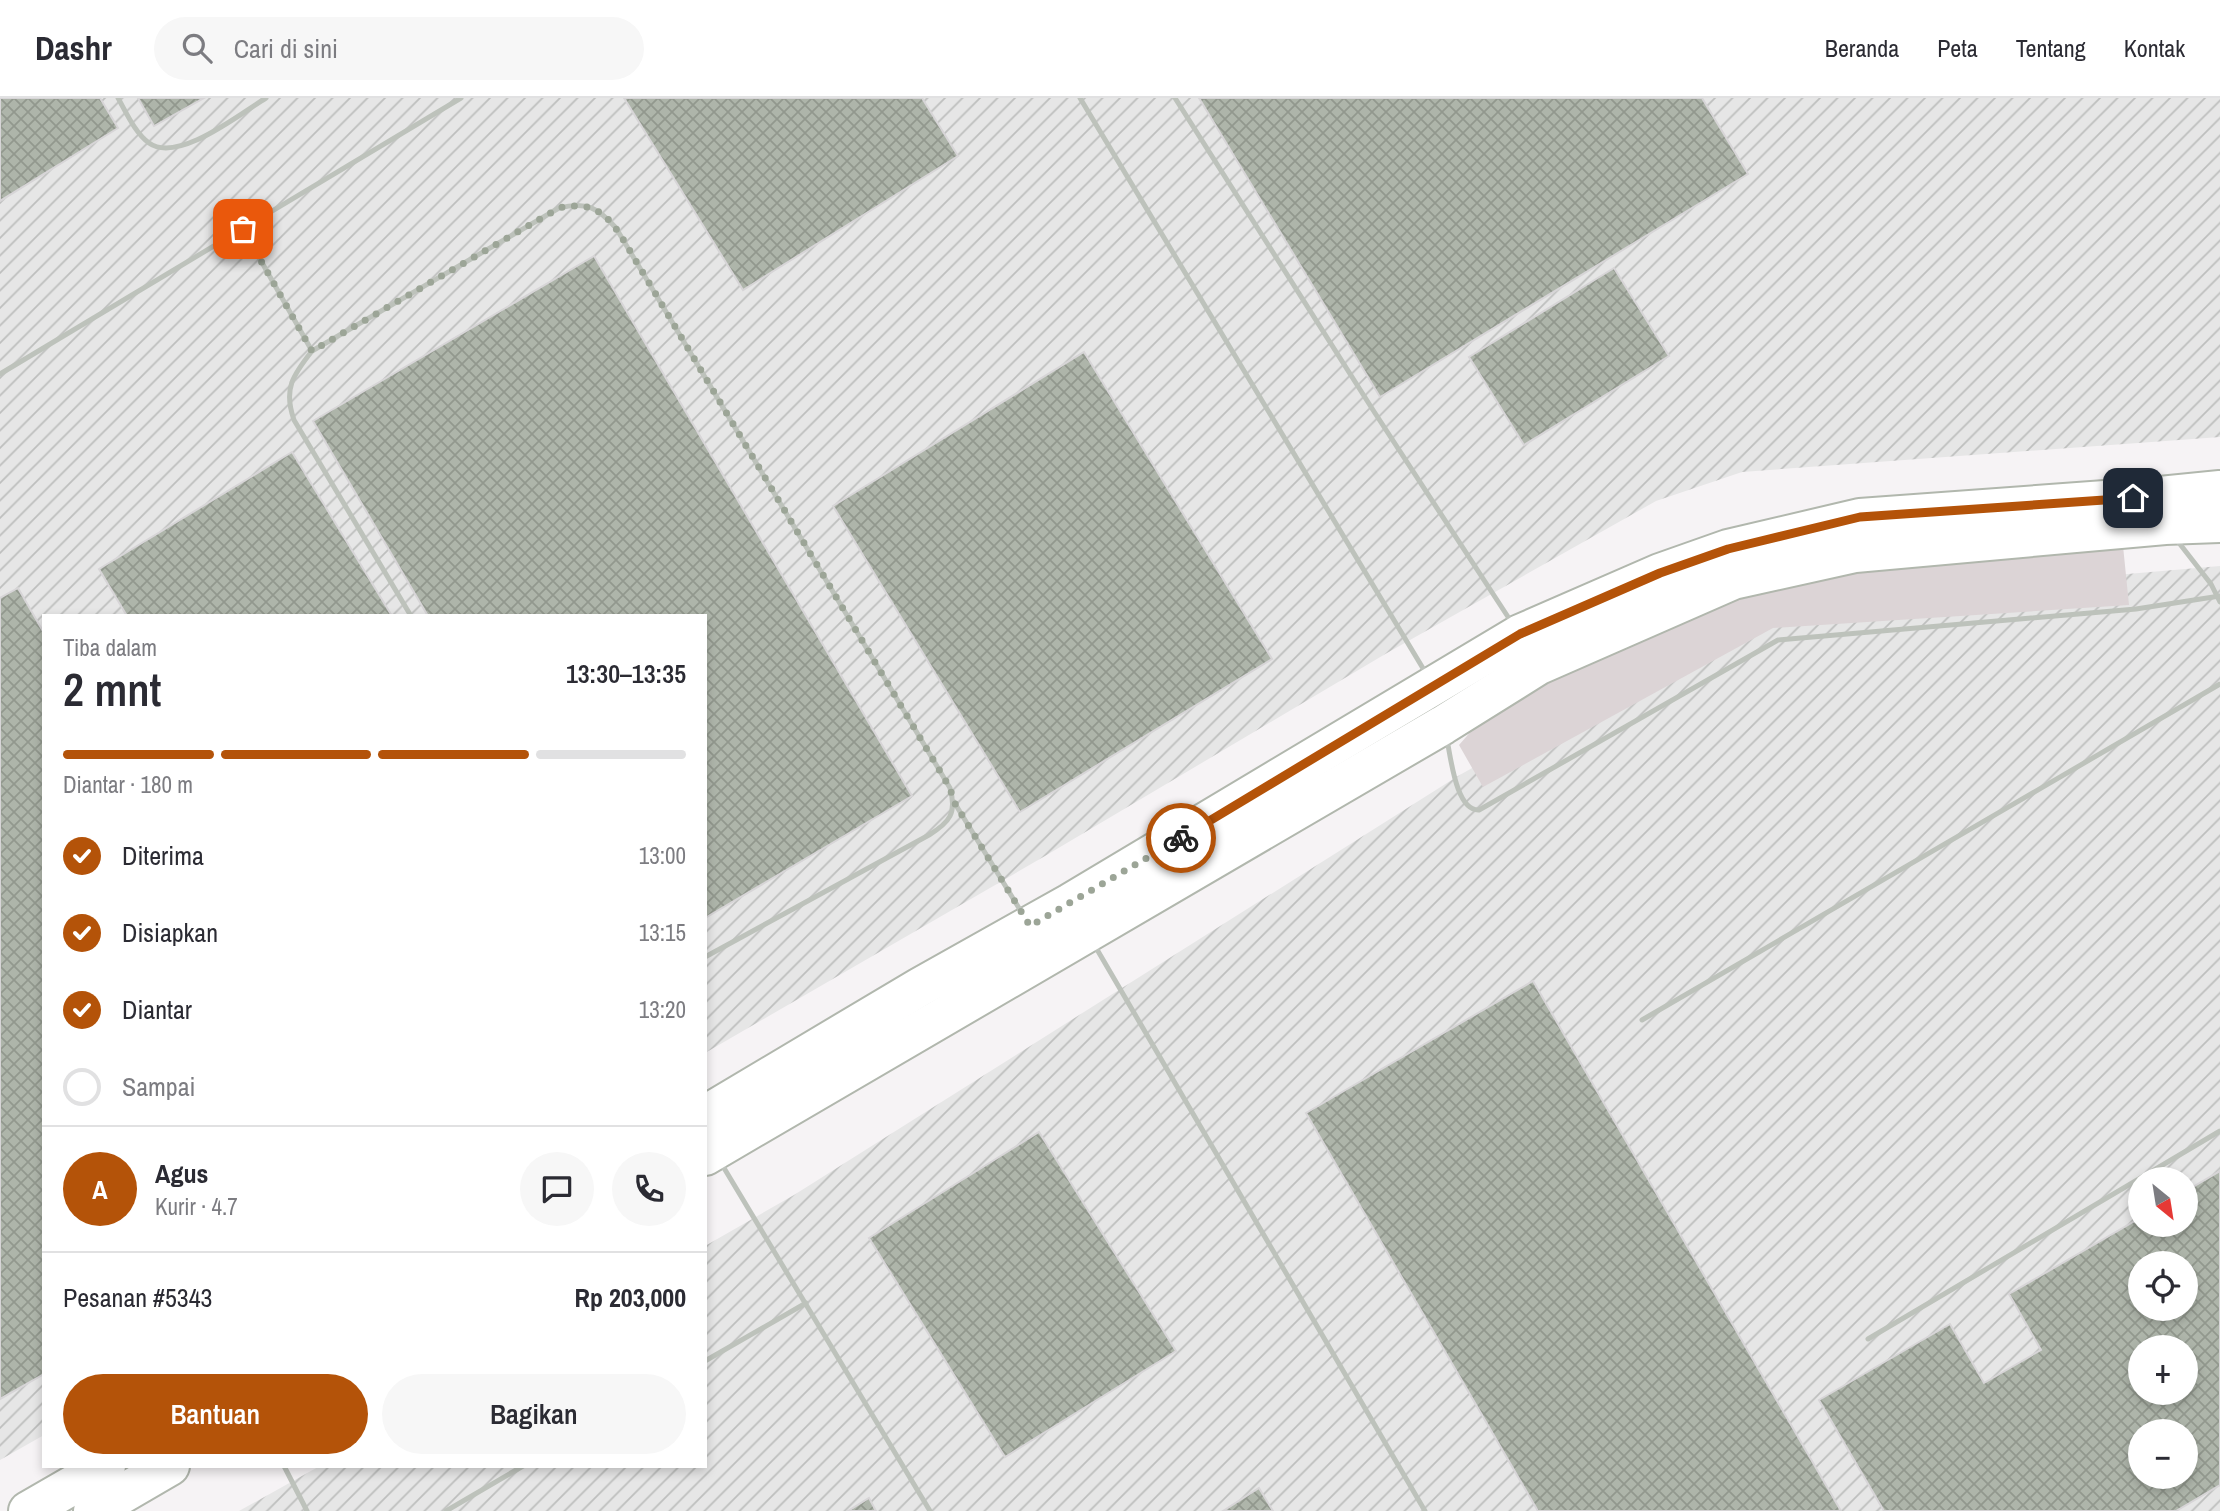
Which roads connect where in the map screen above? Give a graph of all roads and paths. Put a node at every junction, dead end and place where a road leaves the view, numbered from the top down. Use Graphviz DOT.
graph roads {
  1 [pos="118,98"];
  2 [pos="266,98"];
  3 [pos="461,98"];
  4 [pos="1080,98"];
  5 [pos="1175,98"];
  6 [pos="243,229"];
  7 [pos="312,351"];
  8 [pos="0,374"];
  9 [pos="2220,490"];
  10 [pos="2163,511"];
  11 [pos="2220,523"];
  12 [pos="2219,598"];
  13 [pos="410,614"];
  14 [pos="1520,634"];
  15 [pos="2220,684"];
  16 [pos="1434,687"];
  17 [pos="1443,725"];
  18 [pos="954,802"];
  19 [pos="1030,926"];
  20 [pos="1088,934"];
  21 [pos="707,956"];
  22 [pos="1642,1020"];
  23 [pos="707,1114"];
  24 [pos="2220,1131"];
  25 [pos="710,1154"];
  26 [pos="806,1303"];
  27 [pos="1868,1339"];
  28 [pos="707,1360"];
  29 [pos="103,1468"];
  30 [pos="167,1468"];
  31 [pos="285,1468"];
  32 [pos="520,1468"];
  33 [pos="28,1511"];
  34 [pos="93,1511"];
  35 [pos="307,1511"];
  36 [pos="446,1511"];
  37 [pos="930,1511"];
  38 [pos="1425,1511"];
  1 -- 2 [label="lane"];
  3 -- 6 [label="lane"];
  4 -- 16 [label="lane"];
  5 -- 14 [label="lane"];
  6 -- 7 [label="lane"];
  6 -- 8 [label="lane"];
  7 -- 13 [label="lane"];
  7 -- 18 [label="lane"];
  9 -- 10 [label="main road"];
  10 -- 11 [label="main road"];
  10 -- 12 [label="lane"];
  10 -- 14 [label="main road"];
  10 -- 17 [label="main road"];
  12 -- 17 [label="lane"];
  14 -- 16 [label="main road"];
  15 -- 22 [label="lane"];
  16 -- 19 [label="main road"];
  17 -- 20 [label="main road"];
  18 -- 19 [label="lane"];
  18 -- 21 [label="lane"];
  19 -- 23 [label="main road"];
  20 -- 25 [label="main road"];
  20 -- 38 [label="lane"];
  24 -- 27 [label="lane"];
  25 -- 26 [label="lane"];
  26 -- 28 [label="lane"];
  26 -- 37 [label="lane"];
  29 -- 33 [label="main road"];
  30 -- 34 [label="main road"];
  31 -- 35 [label="lane"];
  32 -- 36 [label="lane"];
}
